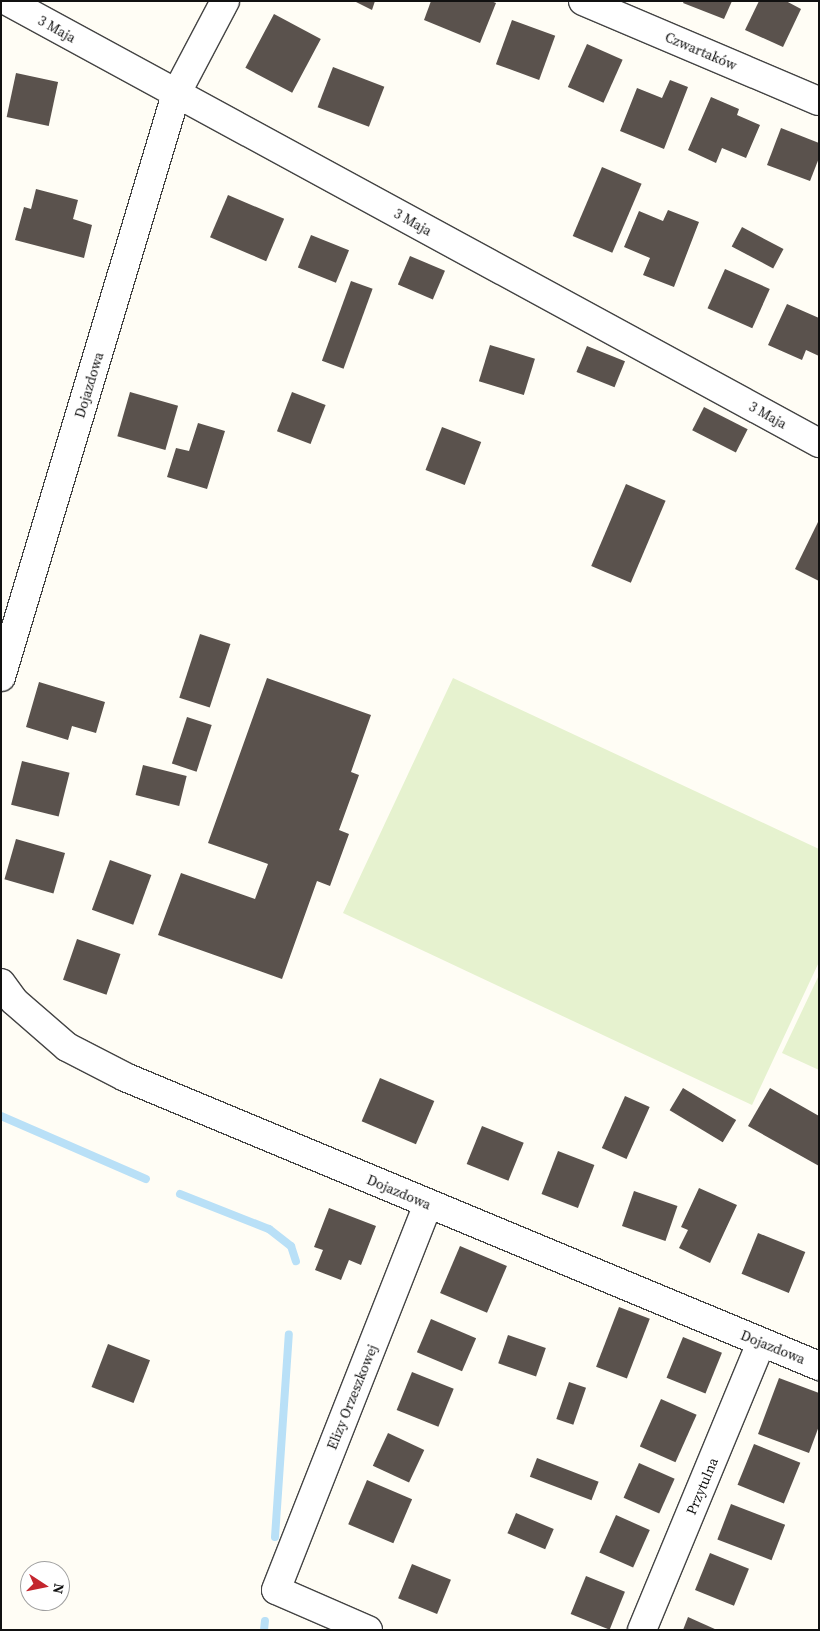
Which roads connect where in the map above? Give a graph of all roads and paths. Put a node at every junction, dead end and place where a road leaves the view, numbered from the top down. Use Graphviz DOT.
graph roads {
  1 [pos="7,1"];
  2 [pos="225,1"];
  3 [pos="583,1"];
  4 [pos="176,94"];
  5 [pos="819,101"];
  6 [pos="819,443"];
  7 [pos="1,677"];
  8 [pos="1,983"];
  9 [pos="428,1204"];
  10 [pos="761,1343"];
  11 [pos="819,1366"];
  12 [pos="368,1630"];
  13 [pos="642,1630"];
  1 -- 4 [label="street, 3 Maja"];
  2 -- 4 [label="street, Dojazdowa"];
  3 -- 5 [label="street, Czwartaków"];
  4 -- 6 [label="street, 3 Maja"];
  4 -- 7 [label="street, Dojazdowa"];
  8 -- 9 [label="street, Dojazdowa"];
  9 -- 10 [label="street, Dojazdowa"];
  9 -- 12 [label="street, Elizy Orzeszkowej"];
  10 -- 11 [label="street, Dojazdowa"];
  10 -- 13 [label="street, Przytulna"];
}
